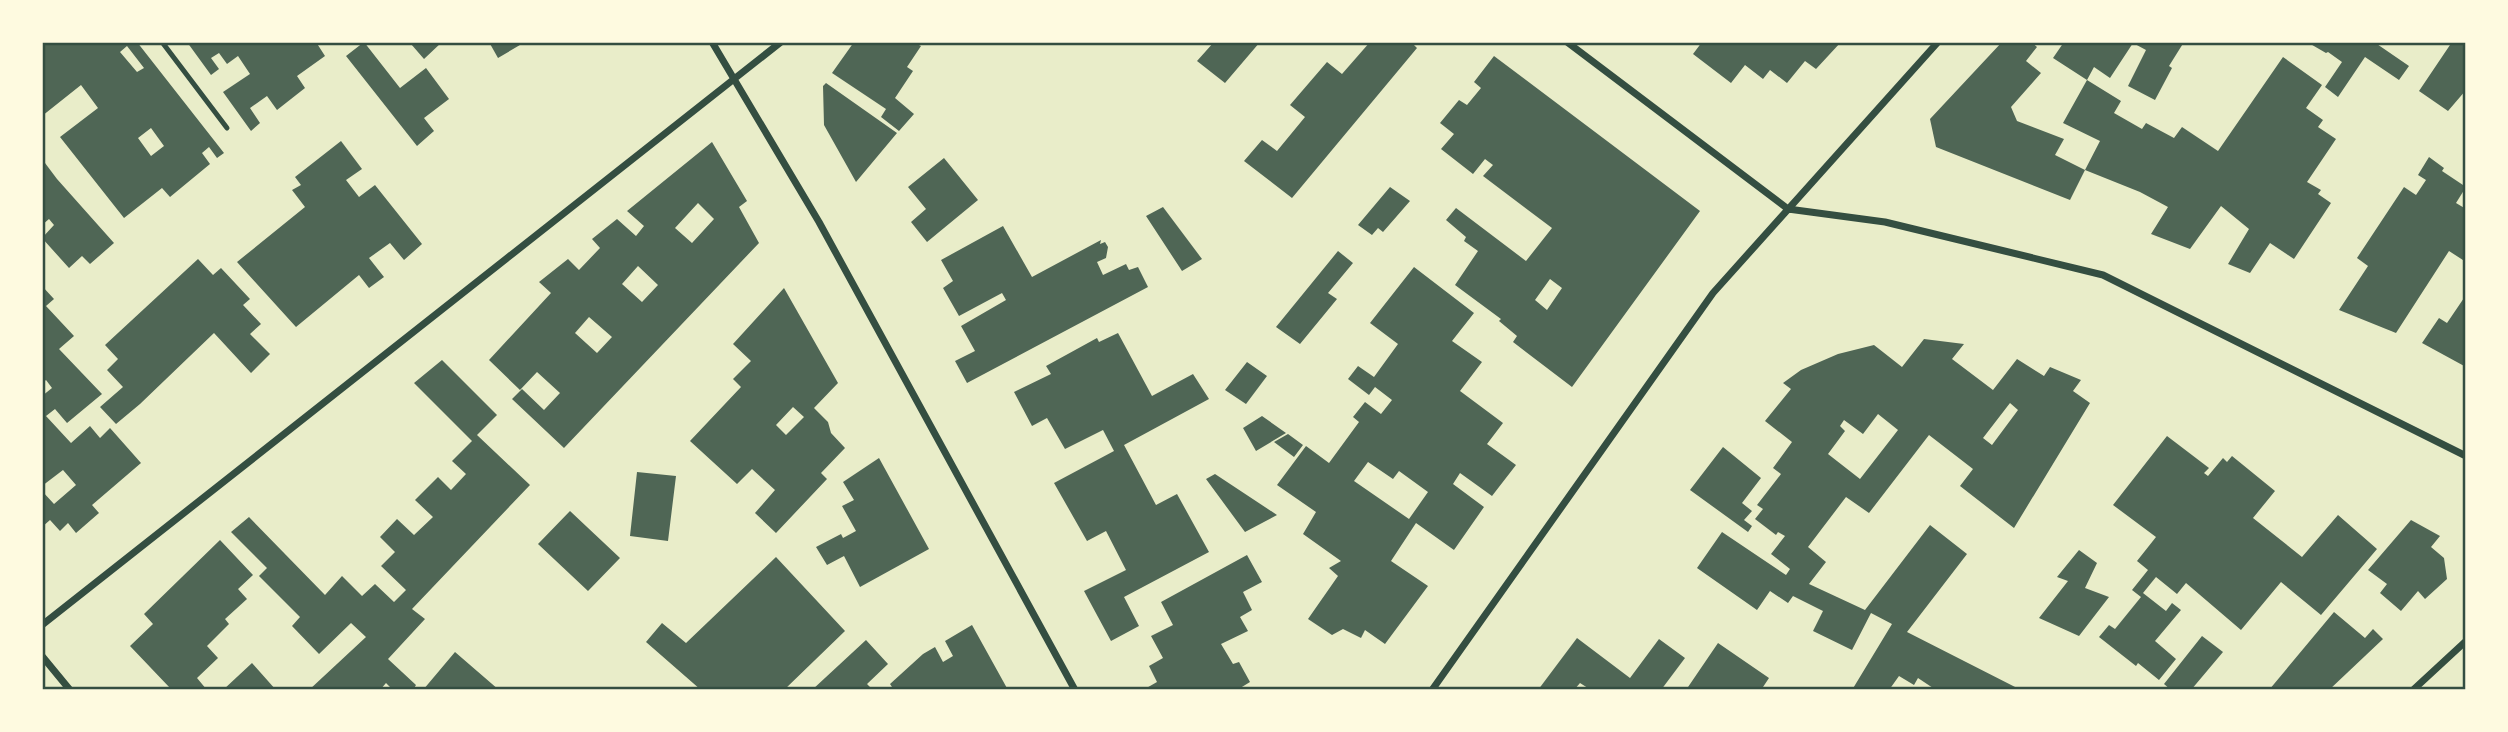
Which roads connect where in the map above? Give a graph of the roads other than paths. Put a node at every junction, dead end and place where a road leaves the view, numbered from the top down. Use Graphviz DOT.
graph roads {
  1 [pos="162,42"];
  2 [pos="712,42"];
  3 [pos="781,42"];
  4 [pos="1567,42"];
  5 [pos="1938,42"];
  6 [pos="734,79"];
  7 [pos="227,128"];
  8 [pos="1788,209"];
  9 [pos="2466,456"];
  10 [pos="42,625"];
  11 [pos="2466,641"];
  12 [pos="42,656"];
  13 [pos="70,690"];
  14 [pos="1075,690"];
  15 [pos="1432,690"];
  16 [pos="2413,690"];
  1 -- 7 [label="lane"];
  2 -- 6 [label="street"];
  3 -- 6 [label="street"];
  4 -- 8 [label="street"];
  5 -- 8 [label="street"];
  6 -- 10 [label="street"];
  6 -- 14 [label="street"];
  8 -- 9 [label="street"];
  8 -- 15 [label="street"];
  11 -- 16 [label="street"];
  12 -- 13 [label="street"];
}
